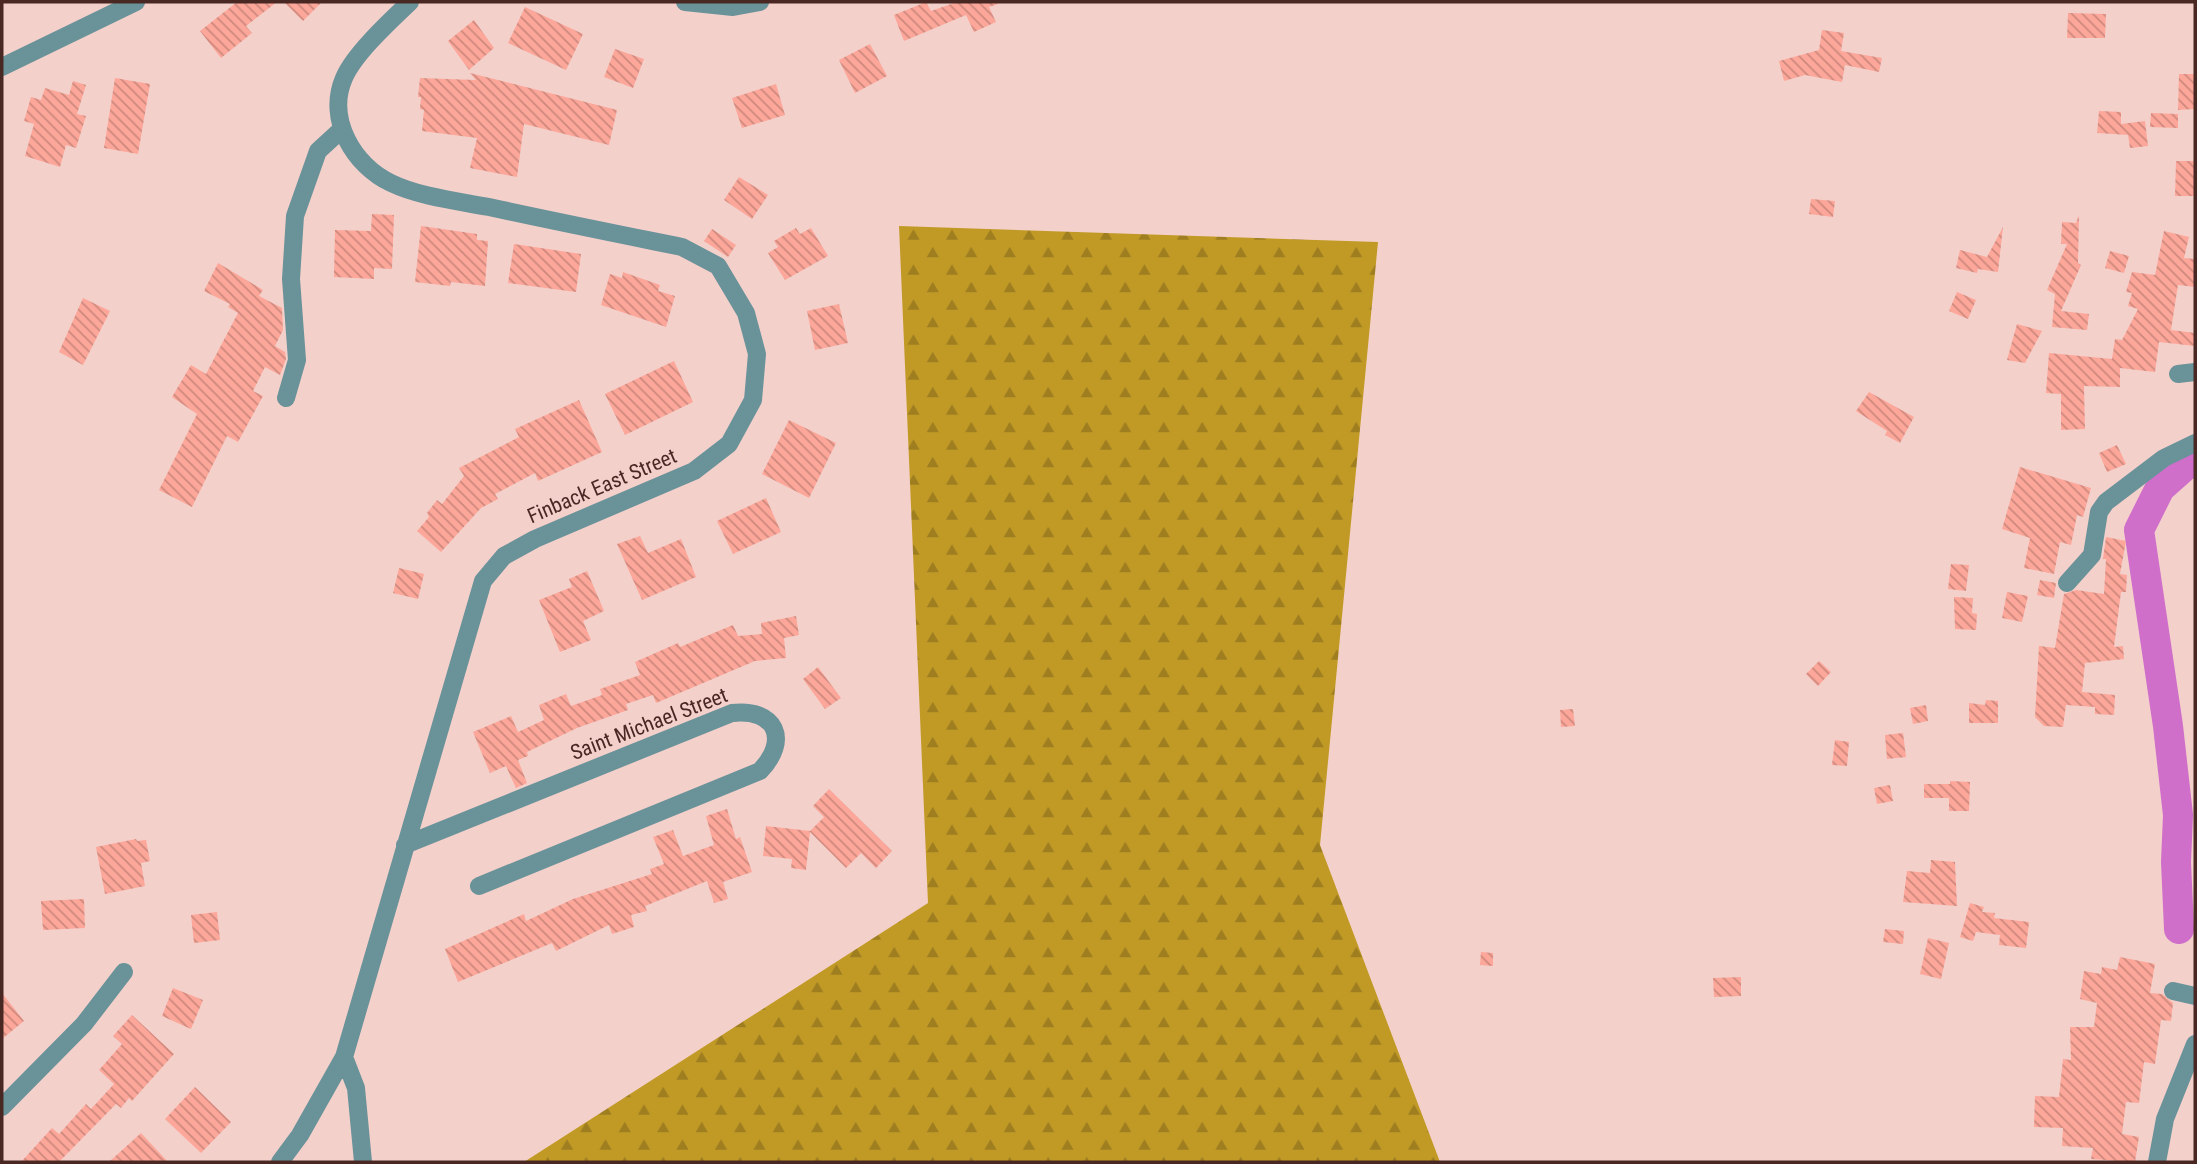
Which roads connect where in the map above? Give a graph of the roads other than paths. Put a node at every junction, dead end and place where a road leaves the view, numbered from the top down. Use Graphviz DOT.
graph roads {
  1 [pos="136,2"];
  2 [pos="410,2"];
  3 [pos="685,2"];
  4 [pos="760,2"];
  5 [pos="2,66"];
  6 [pos="342,129"];
  7 [pos="286,398"];
  8 [pos="2195,443"];
  9 [pos="2067,583"];
  10 [pos="405,845"];
  11 [pos="479,886"];
  12 [pos="124,972"];
  13 [pos="2173,991"];
  14 [pos="2195,996"];
  15 [pos="2195,1044"];
  16 [pos="344,1057"];
  17 [pos="2,1107"];
  18 [pos="280,1162"];
  19 [pos="363,1162"];
  20 [pos="2157,1162"];
  1 -- 5 [label="street"];
  2 -- 6 [label="street, Finback East Street"];
  3 -- 4 [label="street"];
  6 -- 7 [label="street"];
  6 -- 10 [label="street, Finback East Street"];
  8 -- 9 [label="street"];
  10 -- 11 [label="street, Saint Michael Street"];
  10 -- 16 [label="street, Finback East Street"];
  12 -- 17 [label="street"];
  13 -- 14 [label="street"];
  15 -- 20 [label="street"];
  16 -- 18 [label="street, Finback East Street"];
  16 -- 19 [label="street"];
}
